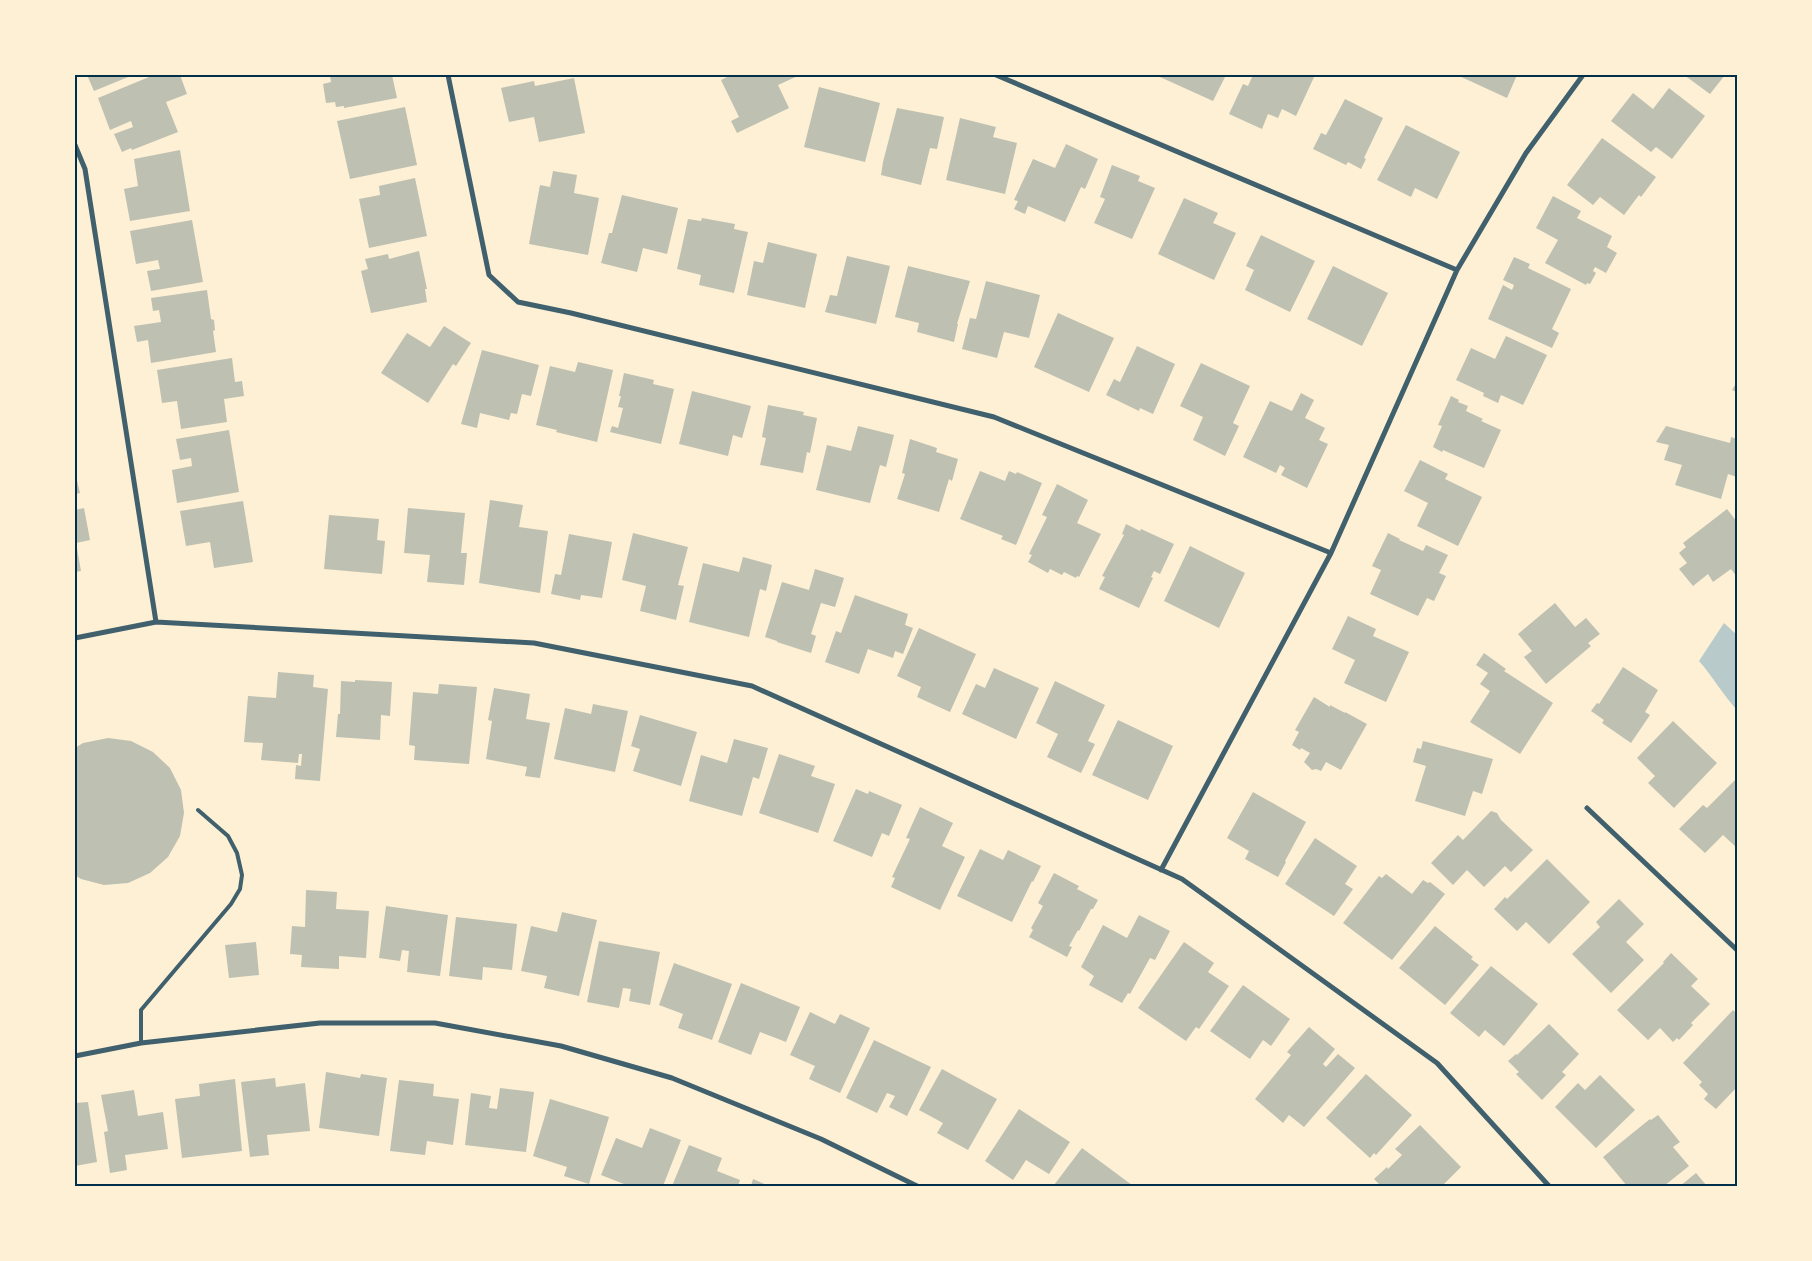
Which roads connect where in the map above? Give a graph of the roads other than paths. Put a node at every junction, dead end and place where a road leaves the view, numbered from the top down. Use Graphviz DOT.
graph roads {
  1 [pos="448,75"];
  2 [pos="996,75"];
  3 [pos="1583,75"];
  4 [pos="75,145"];
  5 [pos="1457,270"];
  6 [pos="1331,553"];
  7 [pos="156,622"];
  8 [pos="75,638"];
  9 [pos="1587,808"];
  10 [pos="198,810"];
  11 [pos="1161,870"];
  12 [pos="1737,950"];
  13 [pos="141,1042"];
  14 [pos="75,1056"];
  15 [pos="917,1186"];
  16 [pos="1549,1186"];
  1 -- 6 [label="street"];
  2 -- 5 [label="street"];
  3 -- 5 [label="street"];
  4 -- 7 [label="street"];
  5 -- 6 [label="street"];
  6 -- 11 [label="street"];
  7 -- 8 [label="street"];
  7 -- 11 [label="street"];
  9 -- 12 [label="street"];
  10 -- 13 [label="lane"];
  11 -- 16 [label="street"];
  13 -- 14 [label="street"];
  13 -- 15 [label="street"];
}
